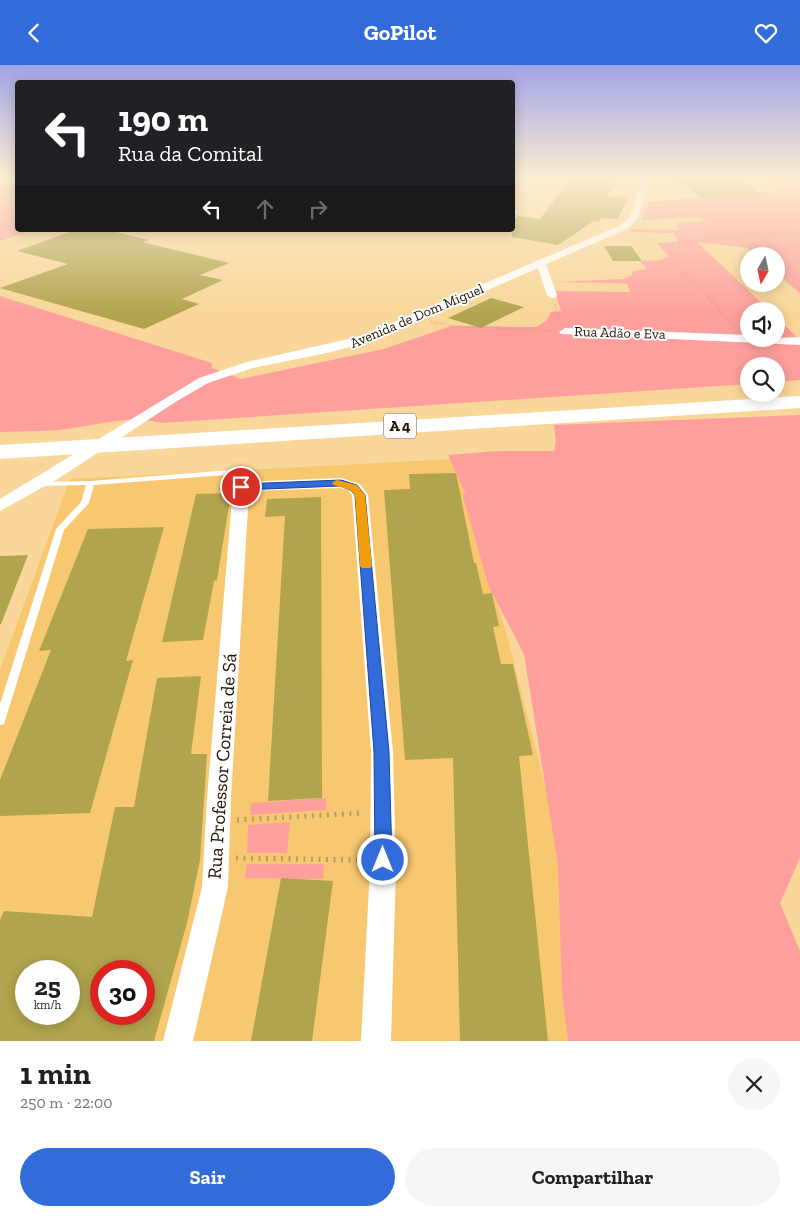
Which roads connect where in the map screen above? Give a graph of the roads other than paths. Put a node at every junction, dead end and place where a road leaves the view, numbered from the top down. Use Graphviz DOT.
graph roads {
  1 [pos="628,224"];
  2 [pos="538,264"];
  3 [pos="552,295"];
  4 [pos="565,331"];
  5 [pos="740,339"];
  6 [pos="785,340"];
  7 [pos="800,341"];
  8 [pos="800,391"];
  9 [pos="785,392"];
  10 [pos="740,394"];
  11 [pos="800,402"];
  12 [pos="0,439"];
  13 [pos="0,452"];
  14 [pos="91,483"];
  15 [pos="40,485"];
  16 [pos="241,487"];
  17 [pos="0,506"];
  18 [pos="0,721"];
  19 [pos="178,1041"];
  20 [pos="376,1041"];
  1 -- 2 [label="street, Avenida de Dom Miguel"];
  2 -- 3 [label="street"];
  2 -- 15 [label="street, Avenida de Dom Miguel"];
  4 -- 5 [label="street, Rua Adão e Eva"];
  6 -- 7 [label="street, Rua Adão e Eva"];
  8 -- 9 [label="highway"];
  10 -- 12 [label="highway, A 4"];
  11 -- 13 [label="highway, A 4"];
  14 -- 15 [label="lane"];
  14 -- 16 [label="lane"];
  14 -- 18 [label="lane"];
  15 -- 17 [label="street, Avenida de Dom Miguel"];
  16 -- 19 [label="street, Rua Professor Correia de Sá"];
  16 -- 20 [label="street"];
}
